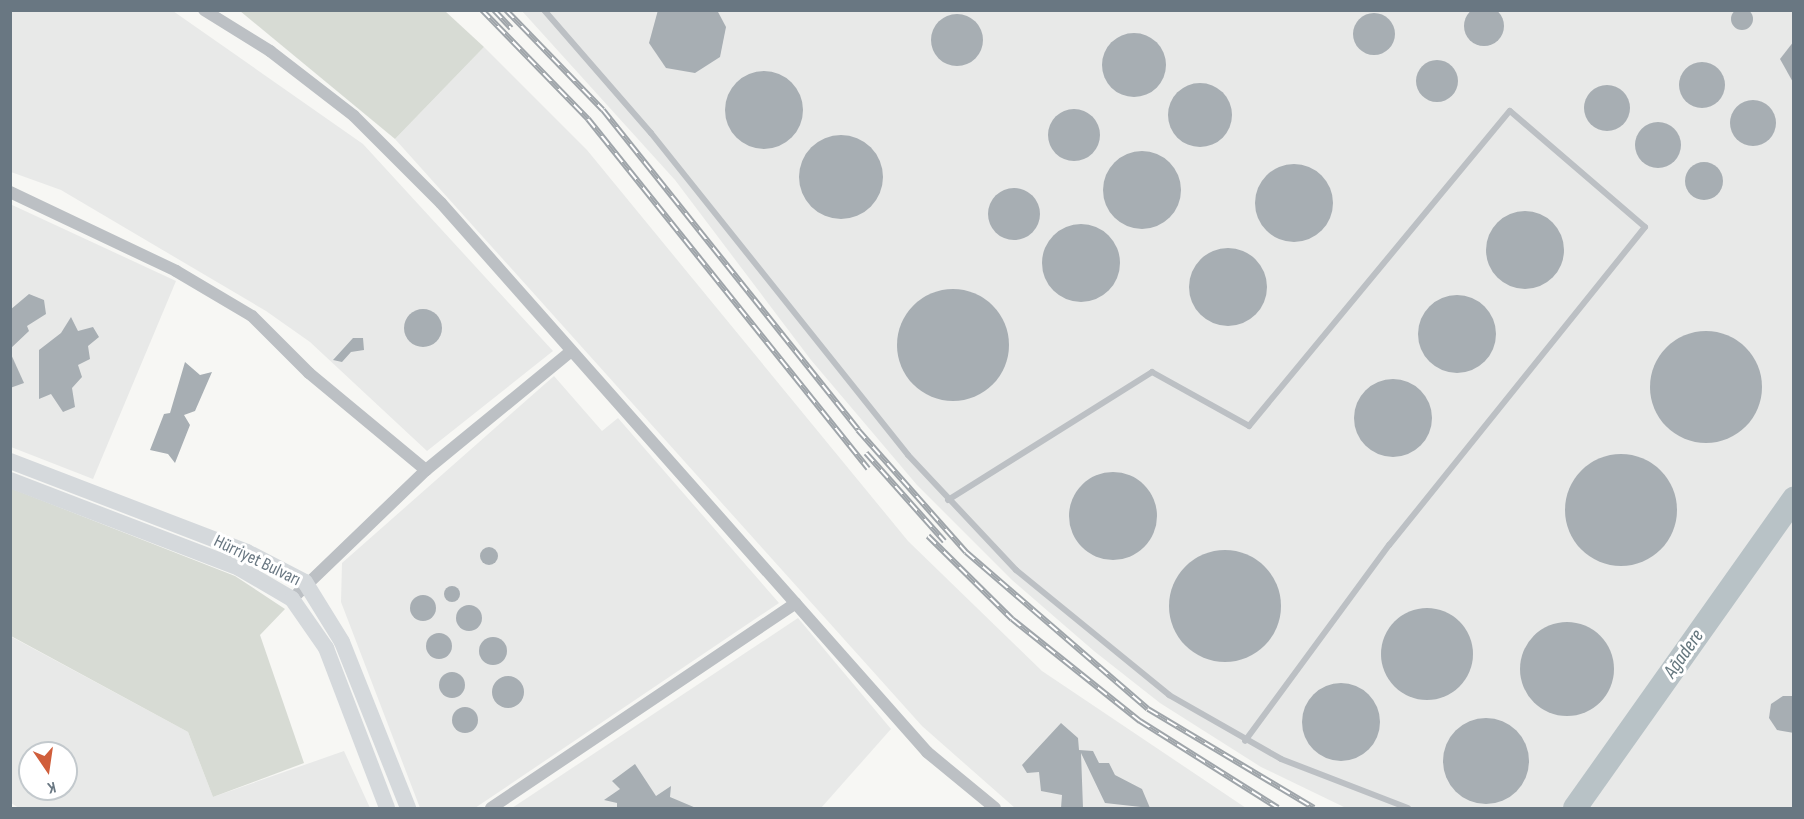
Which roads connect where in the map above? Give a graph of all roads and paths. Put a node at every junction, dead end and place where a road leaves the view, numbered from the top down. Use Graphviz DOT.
graph roads {
  1 [pos="204,10"];
  2 [pos="544,10"];
  3 [pos="10,192"];
  4 [pos="570,352"];
  5 [pos="10,461"];
  6 [pos="426,470"];
  7 [pos="10,480"];
  8 [pos="948,500"];
  9 [pos="304,582"];
  10 [pos="292,599"];
  11 [pos="796,603"];
  12 [pos="1245,741"];
  13 [pos="387,808"];
  14 [pos="408,808"];
  15 [pos="491,808"];
  16 [pos="995,808"];
  17 [pos="1408,808"];
  1 -- 4 [label="street"];
  2 -- 8 [label="lane"];
  3 -- 6 [label="street"];
  4 -- 6 [label="street"];
  4 -- 11 [label="street"];
  5 -- 9 [label="main road, Hürriyet Bulvarı"];
  6 -- 9 [label="street"];
  7 -- 10 [label="main road, Hürriyet Bulvarı"];
  8 -- 12 [label="lane"];
  8 -- 12 [label="lane"];
  9 -- 10 [label="street"];
  9 -- 14 [label="main road, Hürriyet Bulvarı"];
  10 -- 13 [label="main road, Hürriyet Bulvarı"];
  11 -- 15 [label="street"];
  11 -- 16 [label="street"];
  12 -- 17 [label="lane"];
}
